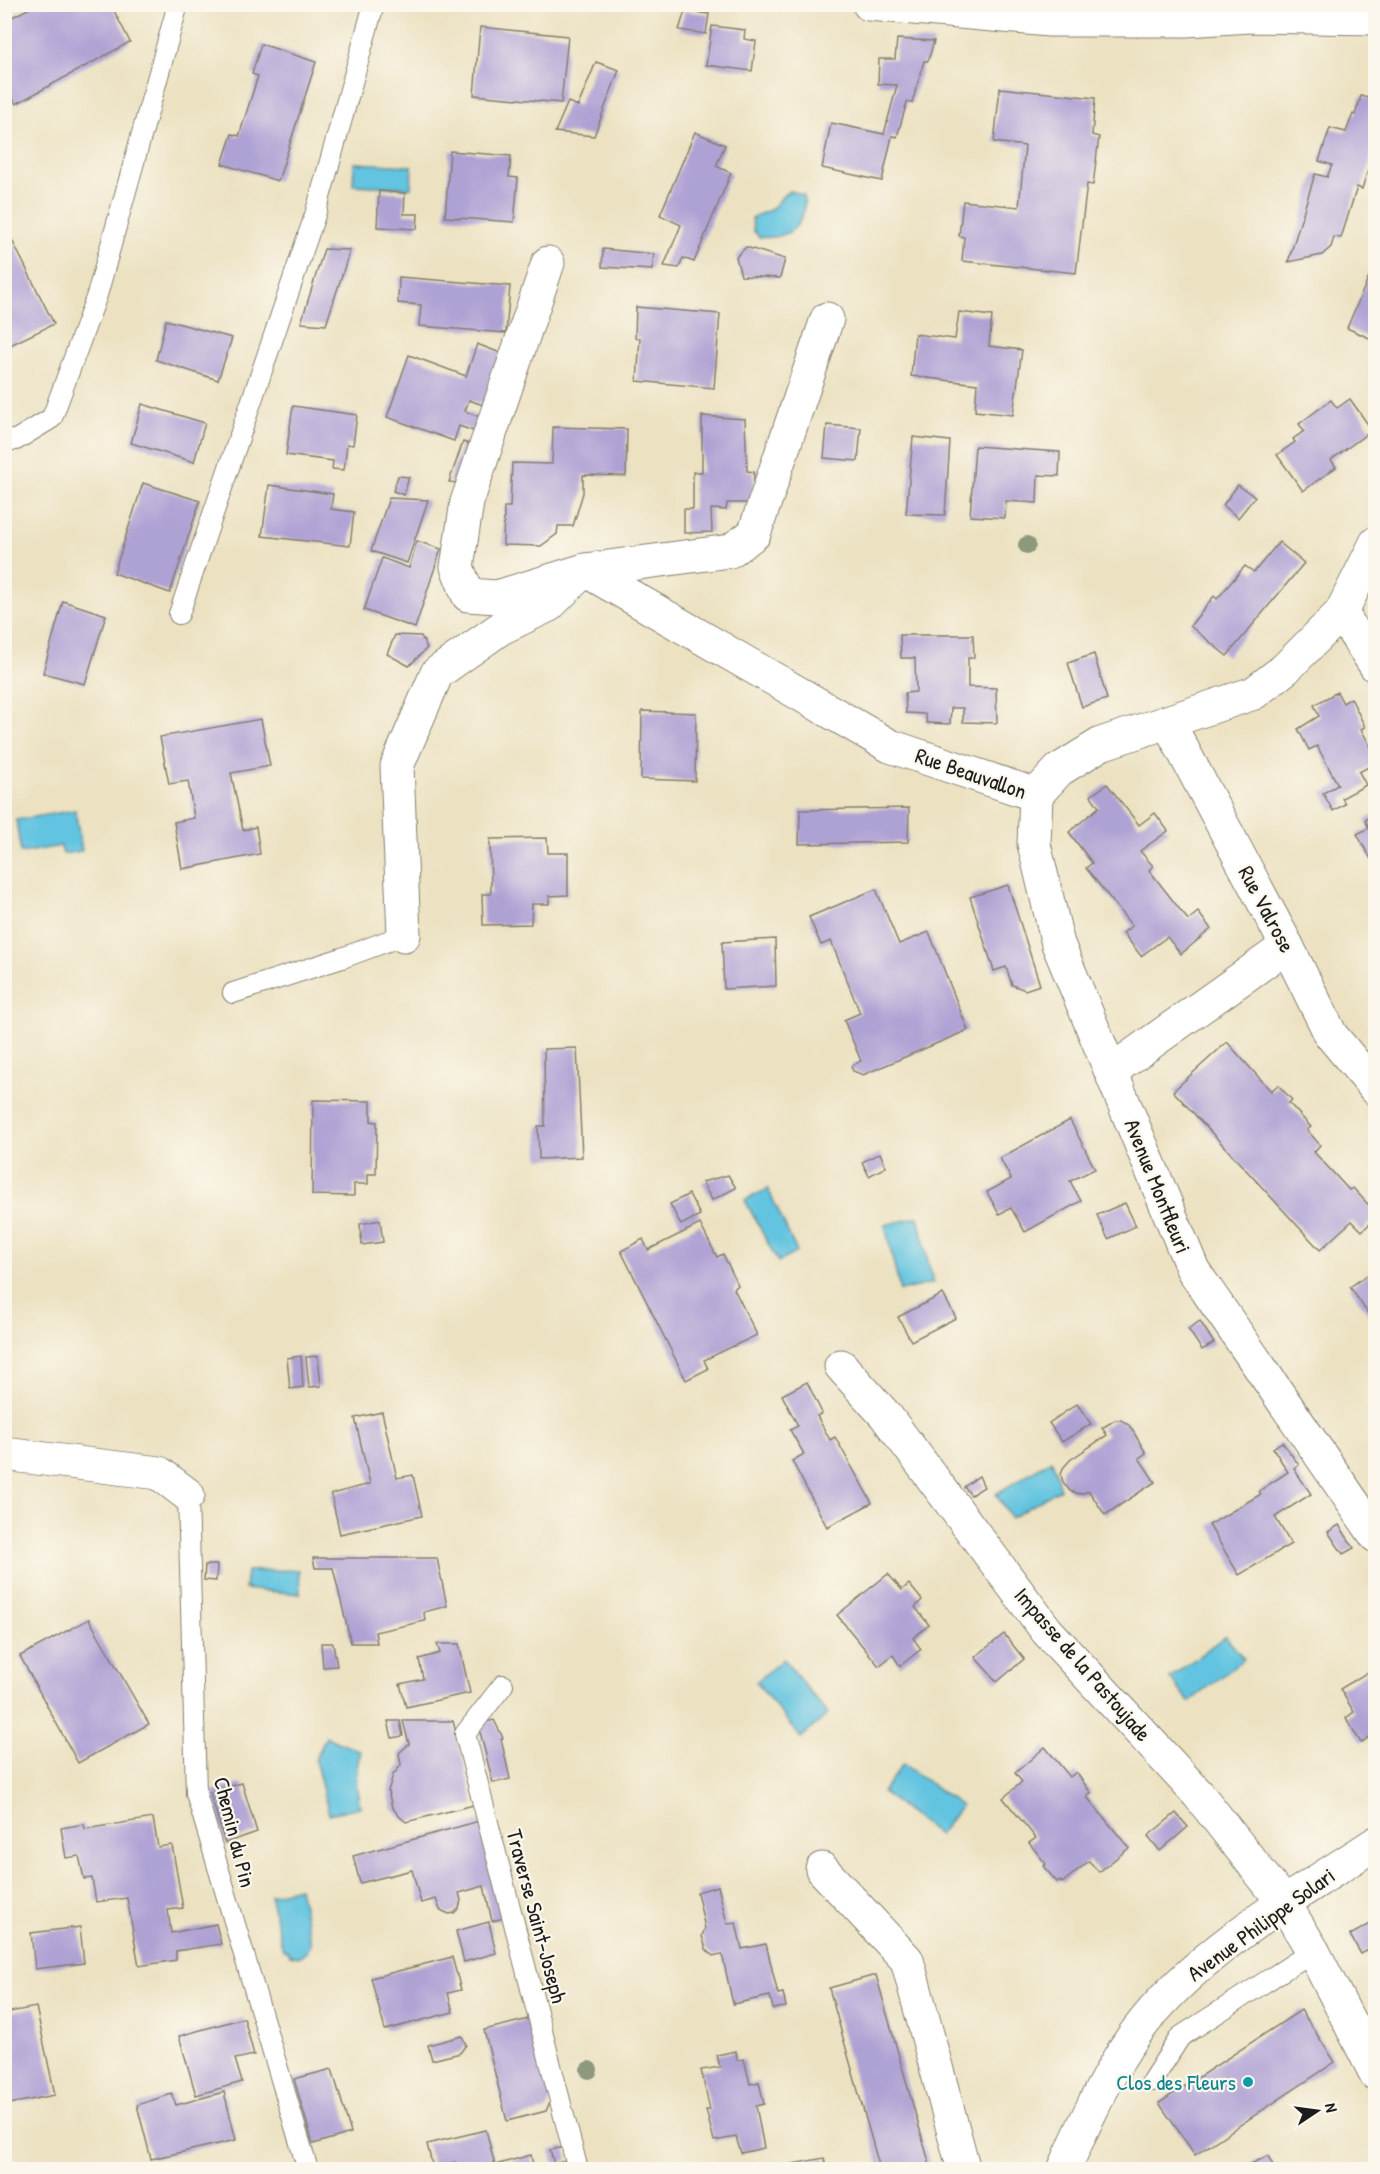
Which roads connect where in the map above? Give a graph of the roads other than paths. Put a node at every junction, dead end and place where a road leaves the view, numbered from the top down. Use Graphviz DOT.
graph roads {
  1 [pos="178,4"];
  2 [pos="374,4"];
  3 [pos="869,4"];
  4 [pos="1240,10"];
  5 [pos="1376,18"];
  6 [pos="548,263"];
  7 [pos="827,319"];
  8 [pos="4,441"];
  9 [pos="1376,543"];
  10 [pos="585,570"];
  11 [pos="1341,613"];
  12 [pos="179,614"];
  13 [pos="1371,652"];
  14 [pos="1168,722"];
  15 [pos="1036,795"];
  16 [pos="404,935"];
  17 [pos="1287,946"];
  18 [pos="233,993"];
  19 [pos="1111,1071"];
  20 [pos="1376,1089"];
  21 [pos="841,1366"];
  22 [pos="4,1454"];
  23 [pos="188,1495"];
  24 [pos="1376,1536"];
  25 [pos="503,1685"];
  26 [pos="1376,1843"];
  27 [pos="822,1869"];
  28 [pos="1284,1903"];
  29 [pos="1313,1951"];
  30 [pos="1376,2074"];
  31 [pos="1152,2080"];
  32 [pos="308,2169"];
  33 [pos="578,2169"];
  34 [pos="964,2169"];
  35 [pos="1064,2169"];
  1 -- 8 [label="lane"];
  2 -- 12 [label="lane"];
  3 -- 4 [label="street"];
  4 -- 5 [label="street"];
  6 -- 10 [label="street"];
  7 -- 10 [label="street"];
  9 -- 11 [label="street, Rue Beauvallon"];
  10 -- 15 [label="street, Rue Beauvallon"];
  10 -- 16 [label="street"];
  11 -- 13 [label="street"];
  11 -- 14 [label="street, Rue Beauvallon"];
  14 -- 15 [label="street, Rue Beauvallon"];
  14 -- 17 [label="street, Rue Valrose"];
  15 -- 19 [label="street, Avenue Montfleuri"];
  16 -- 18 [label="lane"];
  17 -- 19 [label="street"];
  17 -- 20 [label="street, Rue Valrose"];
  19 -- 24 [label="street, Avenue Montfleuri"];
  21 -- 28 [label="street, Impasse de la Pastoujade"];
  22 -- 23 [label="street"];
  23 -- 32 [label="lane, Chemin du Pin"];
  25 -- 33 [label="lane, Traverse Saint-Joseph"];
  26 -- 28 [label="street, Avenue Philippe Solari"];
  27 -- 34 [label="street"];
  28 -- 29 [label="street, Impasse de la Pastoujade"];
  28 -- 35 [label="street, Avenue Philippe Solari"];
  29 -- 30 [label="street, Impasse de la Pastoujade"];
  29 -- 31 [label="lane"];
}
